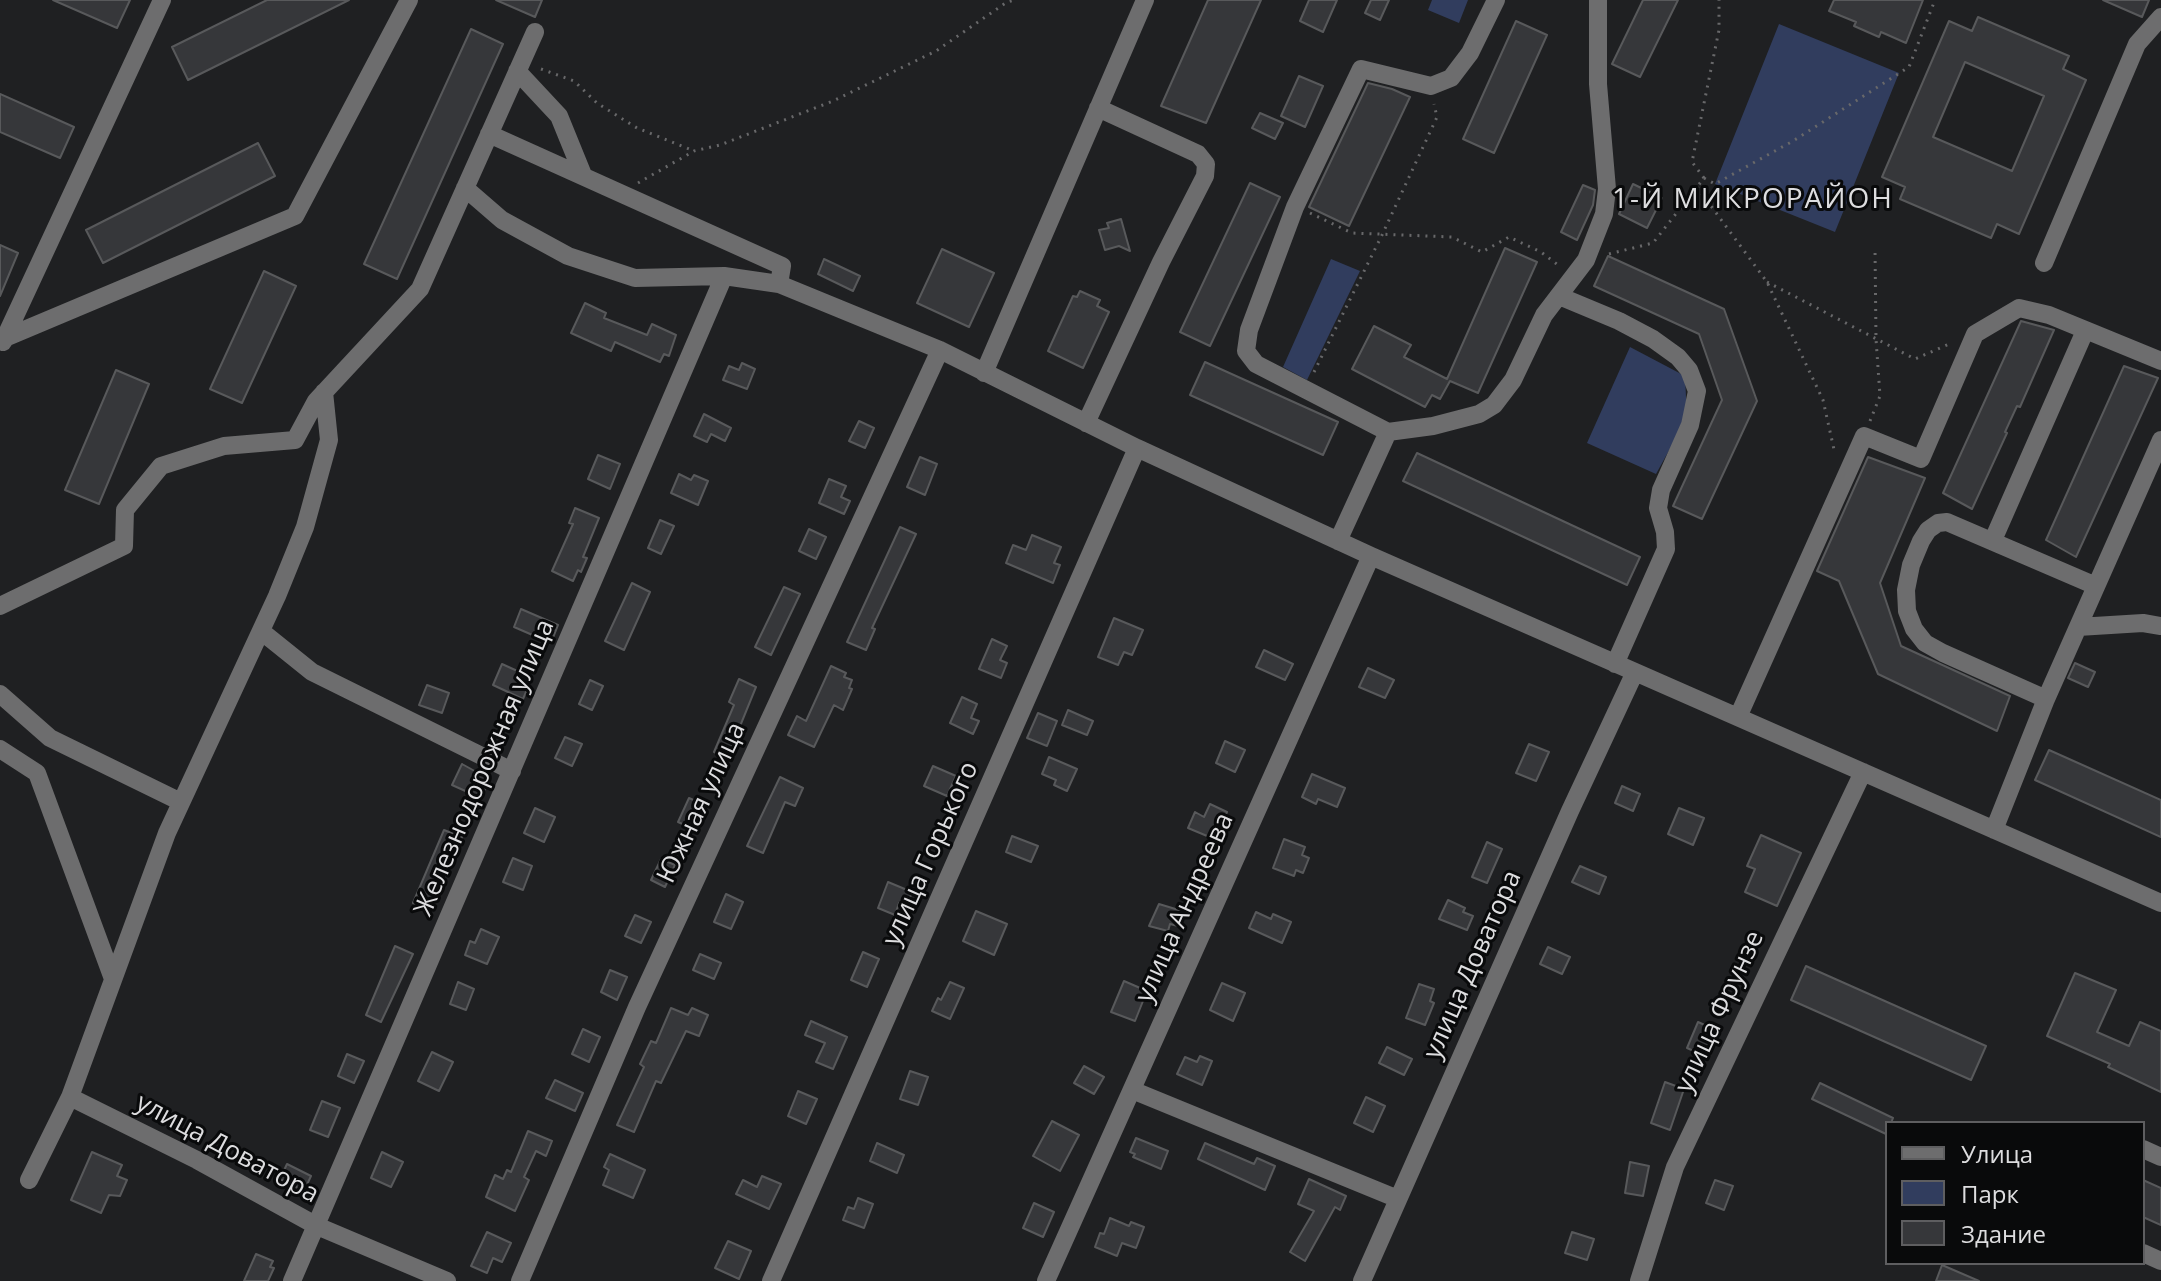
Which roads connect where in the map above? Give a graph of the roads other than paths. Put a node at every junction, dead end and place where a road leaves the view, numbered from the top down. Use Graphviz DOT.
graph roads {
  1 [pos="162,0"];
  2 [pos="409,0"];
  3 [pos="1145,0"];
  4 [pos="1496,0"];
  5 [pos="1598,0"];
  6 [pos="2161,17"];
  7 [pos="535,32"];
  8 [pos="520,67"];
  9 [pos="1098,108"];
  10 [pos="489,134"];
  11 [pos="583,175"];
  12 [pos="465,188"];
  13 [pos="2044,263"];
  14 [pos="724,276"];
  15 [pos="779,284"];
  16 [pos="1559,296"];
  17 [pos="2085,331"];
  18 [pos="2,344"];
  19 [pos="940,350"];
  20 [pos="2161,361"];
  21 [pos="984,373"];
  22 [pos="324,392"];
  23 [pos="1086,423"];
  24 [pos="1388,432"];
  25 [pos="2161,440"];
  26 [pos="1137,448"];
  27 [pos="1993,540"];
  28 [pos="1338,541"];
  29 [pos="1371,556"];
  30 [pos="2096,586"];
  31 [pos="0,606"];
  32 [pos="2161,626"];
  33 [pos="2078,627"];
  34 [pos="261,631"];
  35 [pos="1615,664"];
  36 [pos="1635,672"];
  37 [pos="0,694"];
  38 [pos="2046,699"];
  39 [pos="1738,717"];
  40 [pos="0,749"];
  41 [pos="512,771"];
  42 [pos="1863,772"];
  43 [pos="181,802"];
  44 [pos="1994,830"];
  45 [pos="2161,903"];
  46 [pos="113,979"];
  47 [pos="1132,1090"];
  48 [pos="70,1097"];
  49 [pos="29,1180"];
  50 [pos="1398,1199"];
  51 [pos="317,1226"];
  52 [pos="292,1281"];
  53 [pos="447,1281"];
  54 [pos="520,1281"];
  55 [pos="771,1281"];
  56 [pos="1046,1281"];
  57 [pos="1362,1281"];
  58 [pos="1639,1281"];
  1 -- 18 [label="street"];
  2 -- 18 [label="street"];
  3 -- 9 [label="street"];
  4 -- 24 [label="street"];
  5 -- 16 [label="street"];
  6 -- 13 [label="street"];
  7 -- 8 [label="street"];
  8 -- 10 [label="street"];
  8 -- 11 [label="street"];
  9 -- 21 [label="street"];
  9 -- 23 [label="street"];
  10 -- 11 [label="street"];
  10 -- 12 [label="street"];
  11 -- 15 [label="street"];
  12 -- 14 [label="street"];
  12 -- 22 [label="street"];
  14 -- 15 [label="street"];
  14 -- 41 [label="street, Железнодорожная улица"];
  15 -- 19 [label="street"];
  16 -- 24 [label="street"];
  16 -- 35 [label="street"];
  17 -- 20 [label="street"];
  17 -- 27 [label="street"];
  17 -- 39 [label="street"];
  19 -- 21 [label="street"];
  19 -- 54 [label="street, Южная улица"];
  21 -- 23 [label="street"];
  22 -- 31 [label="street"];
  22 -- 34 [label="street"];
  23 -- 26 [label="street"];
  24 -- 28 [label="street"];
  25 -- 30 [label="street"];
  26 -- 28 [label="street"];
  26 -- 55 [label="street, улица Горького"];
  27 -- 30 [label="street"];
  27 -- 38 [label="street"];
  28 -- 29 [label="street"];
  29 -- 35 [label="street"];
  29 -- 47 [label="street, улица Андреева"];
  30 -- 33 [label="street"];
  32 -- 33 [label="street"];
  33 -- 38 [label="street"];
  34 -- 41 [label="street"];
  34 -- 43 [label="street"];
  35 -- 36 [label="street"];
  36 -- 39 [label="street"];
  36 -- 50 [label="street, улица Доватора"];
  37 -- 43 [label="street"];
  38 -- 44 [label="street"];
  39 -- 42 [label="street"];
  40 -- 46 [label="street"];
  41 -- 51 [label="street, Железнодорожная улица"];
  42 -- 44 [label="street"];
  42 -- 58 [label="street, улица Фрунзе"];
  43 -- 46 [label="street"];
  44 -- 45 [label="street"];
  46 -- 48 [label="street"];
  47 -- 50 [label="street"];
  47 -- 56 [label="street, улица Андреева"];
  48 -- 49 [label="street"];
  48 -- 51 [label="street, улица Доватора"];
  50 -- 57 [label="street, улица Доватора"];
  51 -- 52 [label="street, Железнодорожная улица"];
  51 -- 53 [label="street, улица Доватора"];
}
